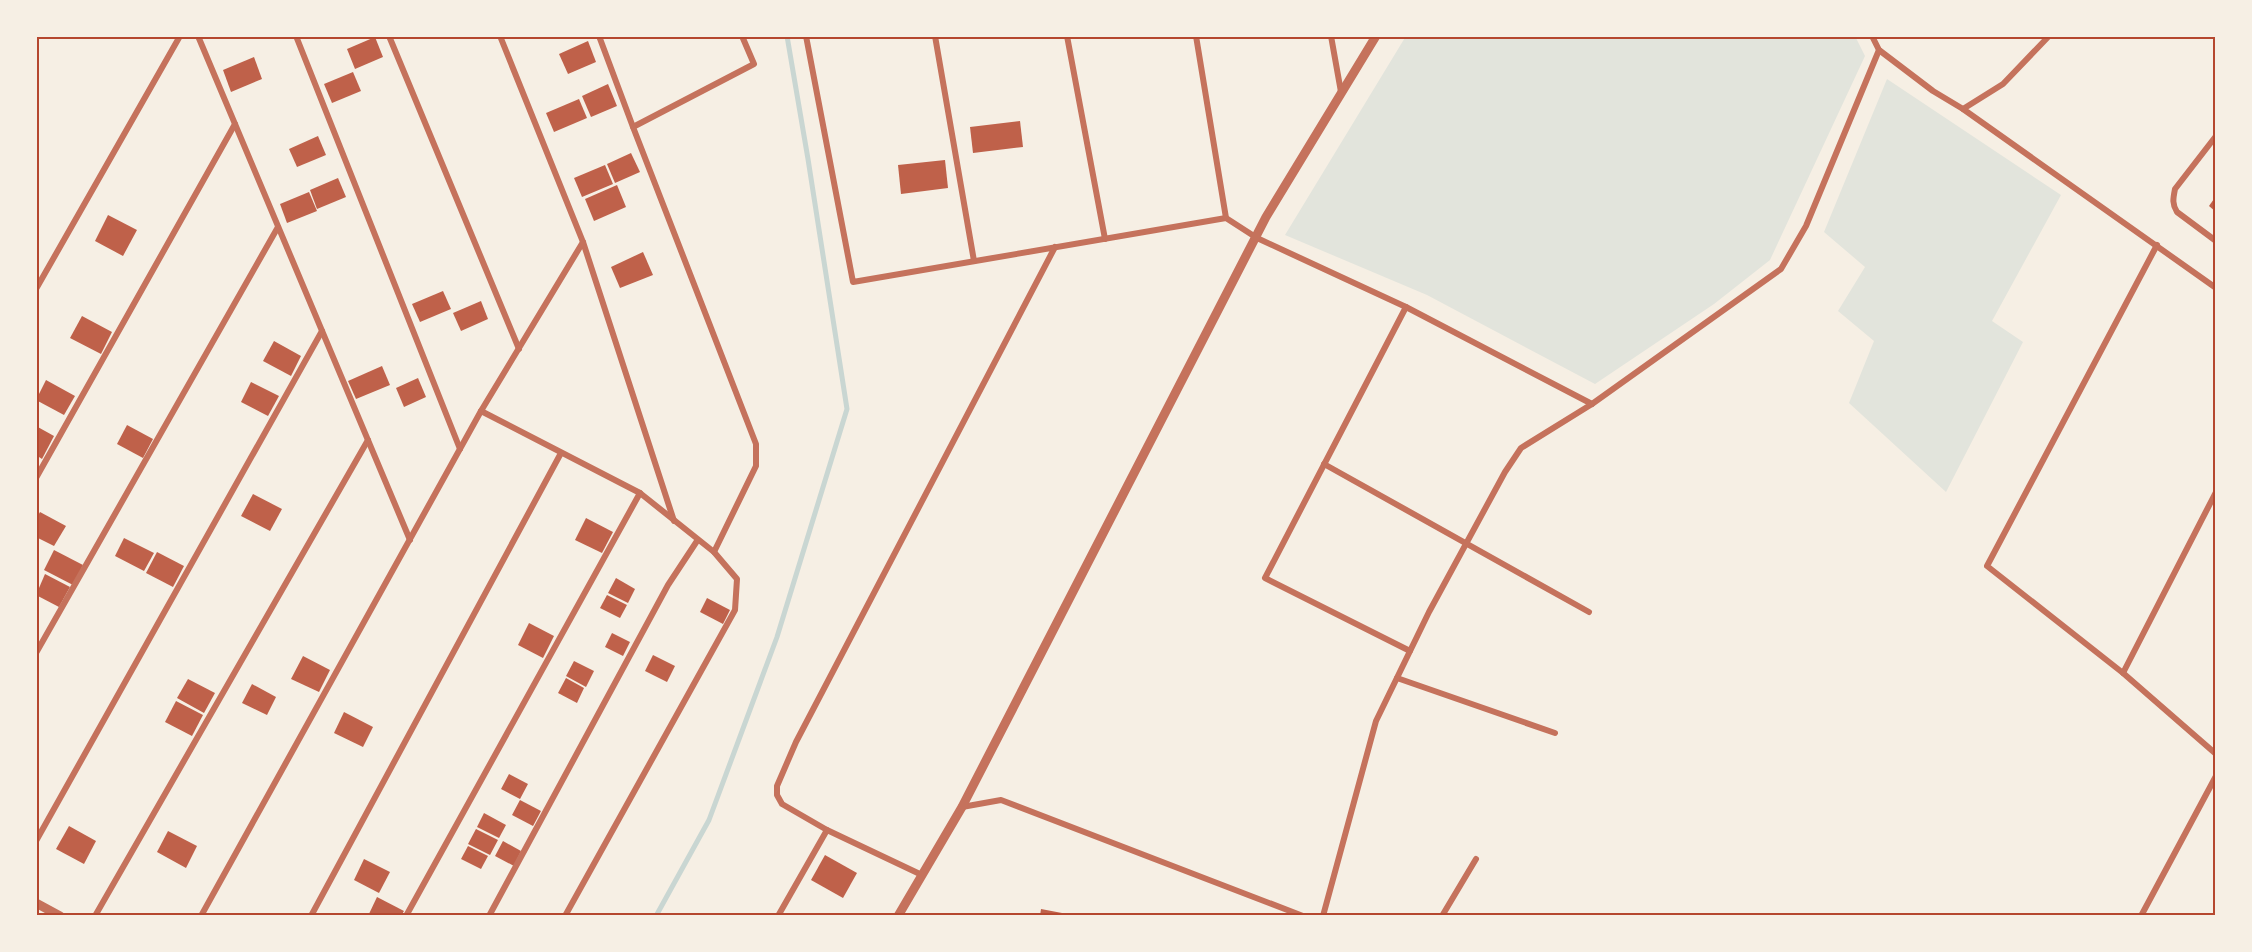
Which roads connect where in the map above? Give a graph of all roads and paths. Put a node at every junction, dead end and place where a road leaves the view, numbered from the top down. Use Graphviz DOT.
graph roads {
  1 [pos="180,36"];
  2 [pos="198,36"];
  3 [pos="296,36"];
  4 [pos="389,36"];
  5 [pos="500,36"];
  6 [pos="599,36"];
  7 [pos="742,36"];
  8 [pos="806,36"];
  9 [pos="935,36"];
  10 [pos="1067,36"];
  11 [pos="1196,36"];
  12 [pos="1331,36"];
  13 [pos="1376,36"];
  14 [pos="1872,36"];
  15 [pos="2049,36"];
  16 [pos="1879,50"];
  17 [pos="1342,94"];
  18 [pos="1963,109"];
  19 [pos="235,124"];
  20 [pos="633,127"];
  21 [pos="2216,136"];
  22 [pos="1226,218"];
  23 [pos="278,227"];
  24 [pos="1257,238"];
  25 [pos="1105,239"];
  26 [pos="2216,241"];
  27 [pos="583,242"];
  28 [pos="2157,245"];
  29 [pos="1055,247"];
  30 [pos="975,261"];
  31 [pos="2216,288"];
  32 [pos="36,289"];
  33 [pos="1406,307"];
  34 [pos="322,331"];
  35 [pos="519,349"];
  36 [pos="1592,404"];
  37 [pos="481,411"];
  38 [pos="368,440"];
  39 [pos="460,449"];
  40 [pos="561,453"];
  41 [pos="1324,464"];
  42 [pos="36,478"];
  43 [pos="2216,492"];
  44 [pos="640,493"];
  45 [pos="674,521"];
  46 [pos="410,540"];
  47 [pos="697,541"];
  48 [pos="1466,544"];
  49 [pos="714,552"];
  50 [pos="1590,612"];
  51 [pos="1410,651"];
  52 [pos="36,653"];
  53 [pos="2123,673"];
  54 [pos="1397,678"];
  55 [pos="1555,733"];
  56 [pos="2216,754"];
  57 [pos="2216,776"];
  58 [pos="962,807"];
  59 [pos="827,830"];
  60 [pos="36,841"];
  61 [pos="1476,859"];
  62 [pos="922,875"];
  63 [pos="36,903"];
  64 [pos="60,916"];
  65 [pos="95,916"];
  66 [pos="201,916"];
  67 [pos="311,916"];
  68 [pos="406,916"];
  69 [pos="489,916"];
  70 [pos="564,916"];
  71 [pos="778,916"];
  72 [pos="898,916"];
  73 [pos="1303,916"];
  74 [pos="1323,916"];
  75 [pos="1442,916"];
  76 [pos="2141,916"];
  1 -- 32 [label="street"];
  2 -- 19 [label="street"];
  3 -- 39 [label="street"];
  4 -- 35 [label="street"];
  5 -- 27 [label="street"];
  6 -- 20 [label="street"];
  7 -- 20 [label="street"];
  8 -- 30 [label="street"];
  9 -- 30 [label="street"];
  10 -- 25 [label="street"];
  11 -- 22 [label="street"];
  12 -- 17 [label="street"];
  13 -- 17 [label="street"];
  14 -- 16 [label="street"];
  15 -- 18 [label="street"];
  16 -- 18 [label="street"];
  16 -- 36 [label="street"];
  17 -- 24 [label="street"];
  18 -- 28 [label="street"];
  19 -- 23 [label="street"];
  19 -- 42 [label="street"];
  20 -- 49 [label="street"];
  21 -- 26 [label="street"];
  22 -- 24 [label="street"];
  22 -- 25 [label="street"];
  23 -- 34 [label="street"];
  23 -- 52 [label="street"];
  24 -- 33 [label="street"];
  24 -- 58 [label="street"];
  25 -- 29 [label="street"];
  27 -- 35 [label="street"];
  27 -- 45 [label="street"];
  28 -- 31 [label="street"];
  28 -- 53 [label="street"];
  29 -- 30 [label="street"];
  29 -- 59 [label="street"];
  33 -- 36 [label="street"];
  33 -- 41 [label="street"];
  34 -- 38 [label="street"];
  34 -- 60 [label="street"];
  35 -- 37 [label="street"];
  36 -- 48 [label="street"];
  37 -- 39 [label="street"];
  37 -- 40 [label="street"];
  38 -- 46 [label="street"];
  38 -- 65 [label="street"];
  39 -- 46 [label="street"];
  40 -- 44 [label="street"];
  40 -- 67 [label="street"];
  41 -- 48 [label="street"];
  41 -- 51 [label="street"];
  43 -- 53 [label="street"];
  44 -- 45 [label="street"];
  44 -- 68 [label="street"];
  45 -- 47 [label="street"];
  46 -- 66 [label="street"];
  47 -- 49 [label="street"];
  47 -- 69 [label="street"];
  48 -- 50 [label="street"];
  48 -- 51 [label="street"];
  49 -- 70 [label="street"];
  51 -- 54 [label="street"];
  53 -- 56 [label="street"];
  54 -- 55 [label="street"];
  54 -- 74 [label="street"];
  57 -- 76 [label="street"];
  58 -- 62 [label="street"];
  58 -- 73 [label="street"];
  59 -- 62 [label="street"];
  59 -- 71 [label="street"];
  61 -- 75 [label="street"];
  62 -- 72 [label="street"];
  63 -- 64 [label="street"];
}
